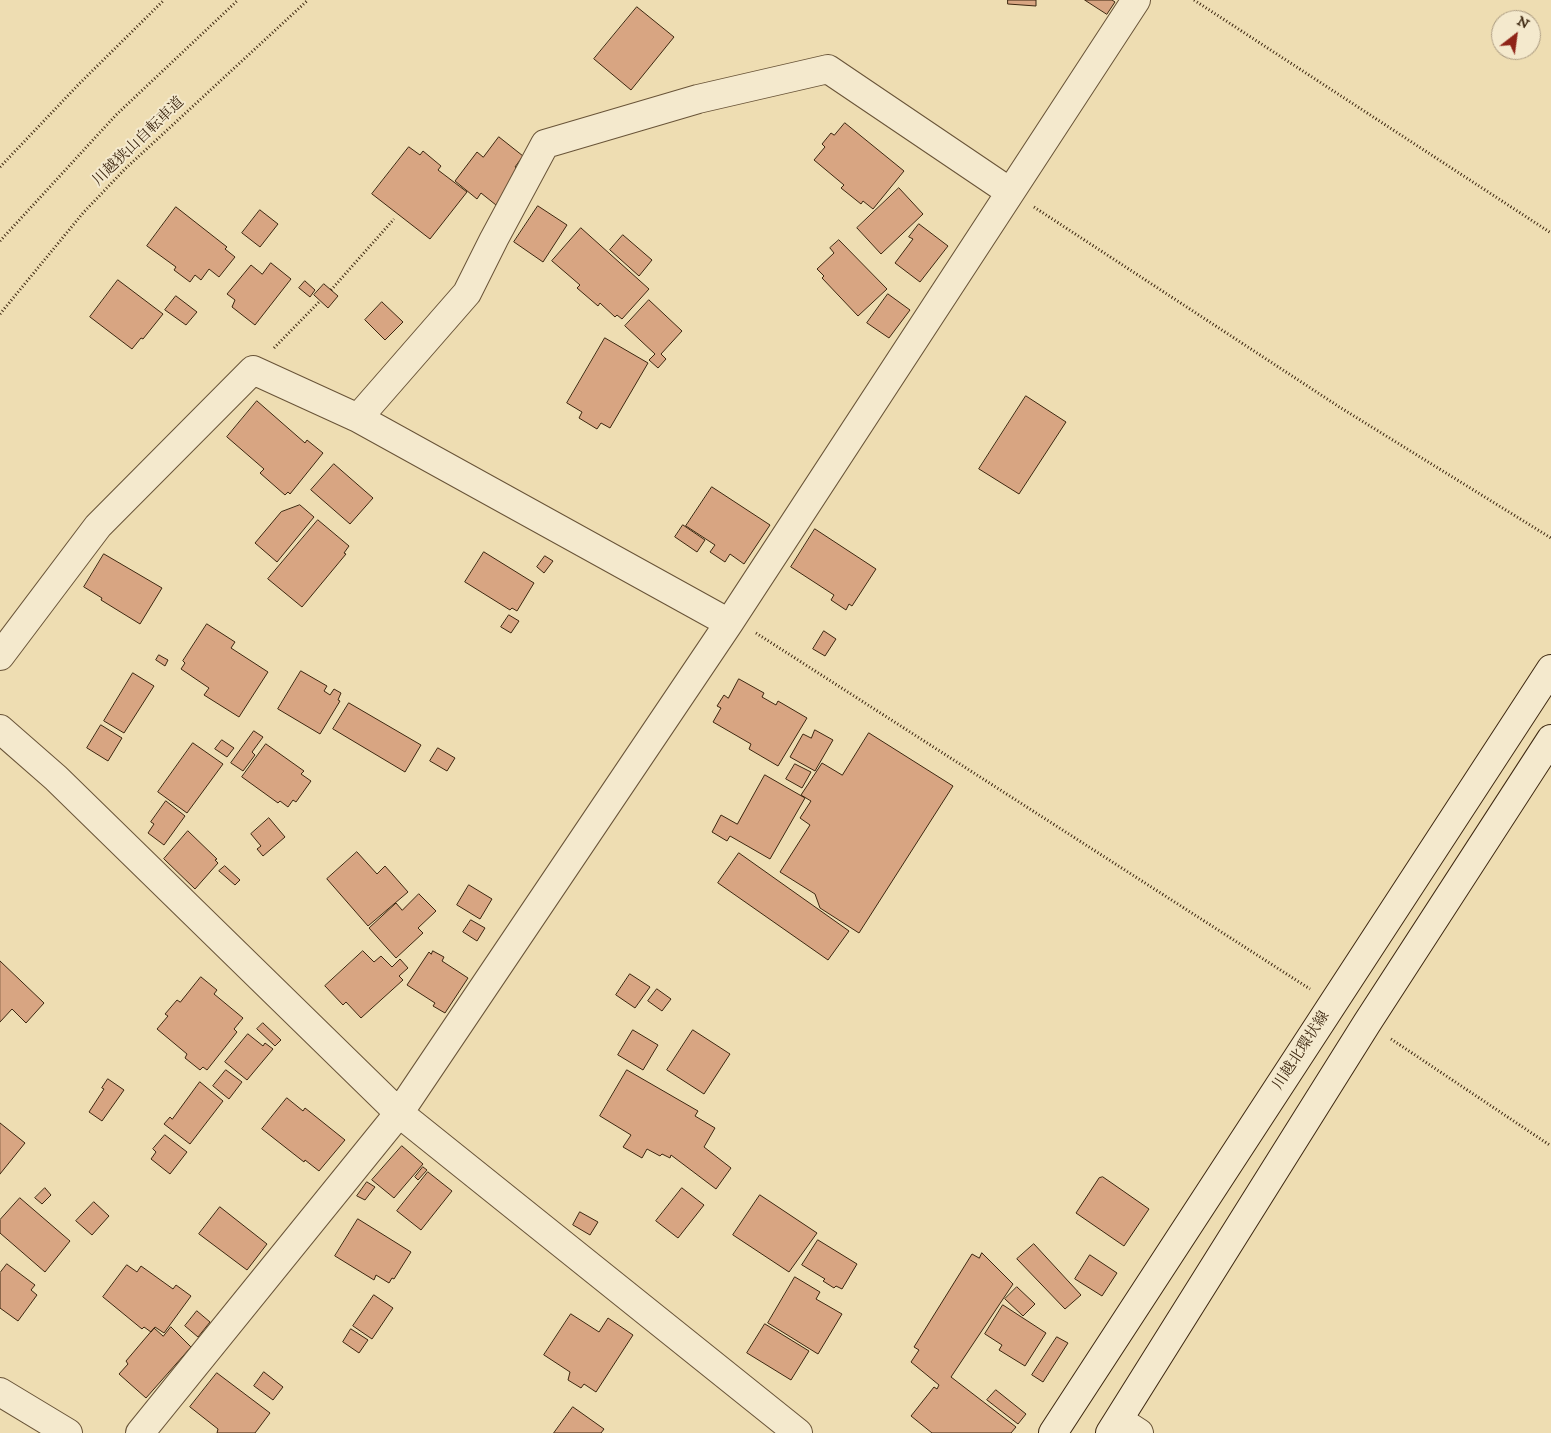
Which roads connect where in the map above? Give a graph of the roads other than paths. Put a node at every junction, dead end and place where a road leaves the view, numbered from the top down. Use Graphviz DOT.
graph roads {
  1 [pos="1136,0"];
  2 [pos="1010,192"];
  3 [pos="358,418"];
  4 [pos="729,623"];
  5 [pos="0,656"];
  6 [pos="1551,669"];
  7 [pos="0,729"];
  8 [pos="1551,739"];
  9 [pos="399,1113"];
  10 [pos="0,1392"];
  11 [pos="1123,1429"];
  12 [pos="68,1433"];
  13 [pos="140,1433"];
  14 [pos="798,1433"];
  15 [pos="1053,1433"];
  1 -- 2 [label="street"];
  2 -- 3 [label="street"];
  2 -- 4 [label="street"];
  3 -- 4 [label="street"];
  3 -- 5 [label="street"];
  4 -- 9 [label="street"];
  6 -- 15 [label="street, 川越北環状線"];
  7 -- 9 [label="street"];
  8 -- 11 [label="street"];
  9 -- 13 [label="street"];
  9 -- 14 [label="street"];
  10 -- 12 [label="street"];
}
